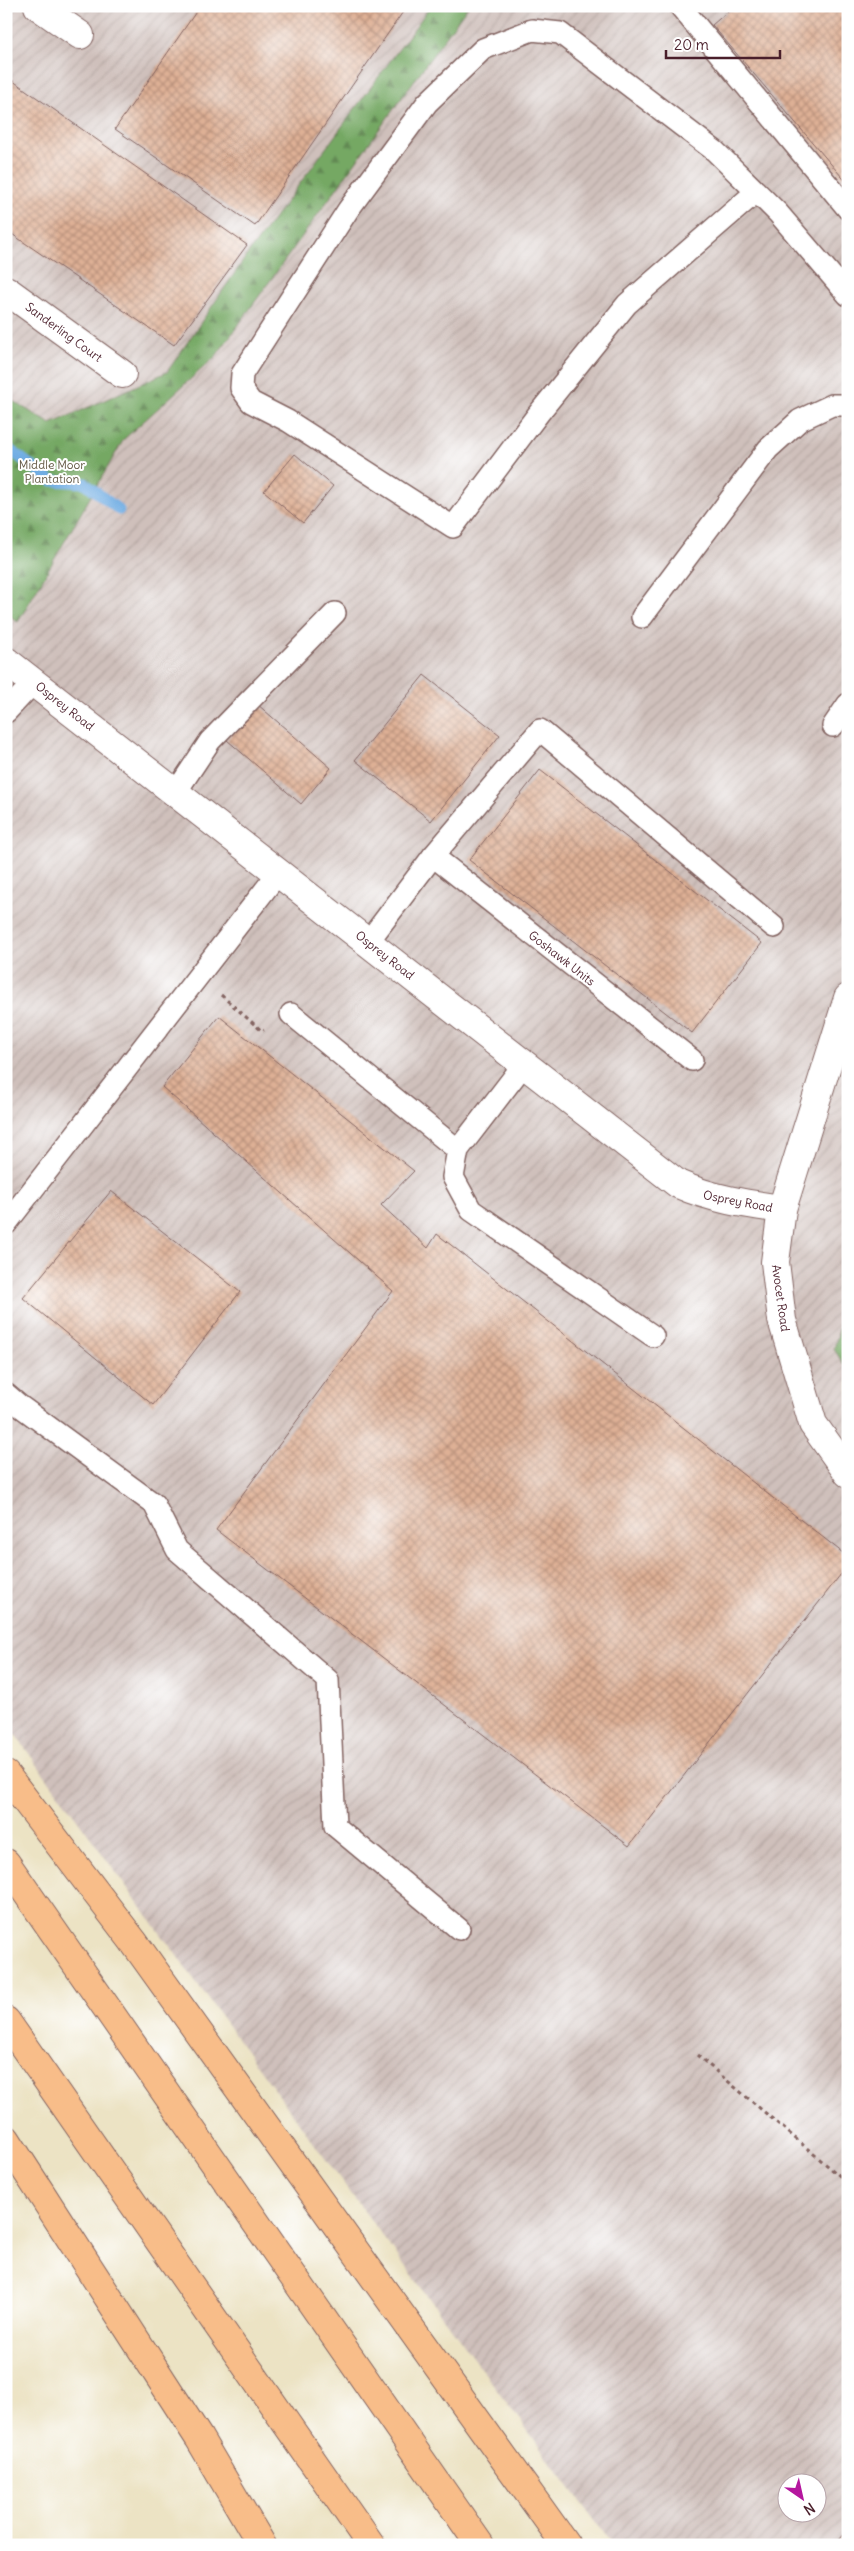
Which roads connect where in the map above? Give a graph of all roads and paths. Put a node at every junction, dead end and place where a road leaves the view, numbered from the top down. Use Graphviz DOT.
graph roads {
  1 [pos="38,6"];
  2 [pos="680,6"];
  3 [pos="80,35"];
  4 [pos="756,192"];
  5 [pos="848,209"];
  6 [pos="6,290"];
  7 [pos="848,295"];
  8 [pos="122,374"];
  9 [pos="848,406"];
  10 [pos="335,613"];
  11 [pos="642,617"];
  12 [pos="6,661"];
  13 [pos="34,682"];
  14 [pos="848,704"];
  15 [pos="6,712"];
  16 [pos="833,726"];
  17 [pos="176,792"];
  18 [pos="433,856"];
  19 [pos="279,872"];
  20 [pos="774,927"];
  21 [pos="368,942"];
  22 [pos="199,976"];
  23 [pos="848,998"];
  24 [pos="291,1014"];
  25 [pos="692,1060"];
  26 [pos="524,1064"];
  27 [pos="458,1150"];
  28 [pos="782,1209"];
  29 [pos="6,1224"];
  30 [pos="653,1336"];
  31 [pos="6,1394"];
  32 [pos="848,1473"];
  33 [pos="6,1774"];
  34 [pos="6,1863"];
  35 [pos="458,1929"];
  36 [pos="6,2021"];
  37 [pos="697,2054"];
  38 [pos="6,2139"];
  39 [pos="848,2183"];
  40 [pos="262,2545"];
  41 [pos="371,2545"];
  42 [pos="480,2545"];
  43 [pos="566,2545"];
  1 -- 3 [label="street"];
  2 -- 5 [label="lane"];
  4 -- 4 [label="lane"];
  4 -- 7 [label="lane"];
  6 -- 8 [label="street, Sanderling Court"];
  9 -- 11 [label="lane"];
  10 -- 17 [label="lane"];
  12 -- 13 [label="street, Osprey Road"];
  13 -- 15 [label="lane"];
  13 -- 17 [label="street, Osprey Road"];
  14 -- 16 [label="lane"];
  17 -- 19 [label="street, Osprey Road"];
  18 -- 20 [label="lane"];
  18 -- 21 [label="lane"];
  18 -- 25 [label="lane, Goshawk Units"];
  19 -- 21 [label="street, Osprey Road"];
  19 -- 22 [label="lane"];
  21 -- 26 [label="street, Osprey Road"];
  22 -- 24 [label="path"];
  22 -- 29 [label="lane"];
  23 -- 28 [label="street, Avocet Road"];
  24 -- 27 [label="lane"];
  26 -- 27 [label="lane"];
  26 -- 28 [label="street, Osprey Road"];
  27 -- 30 [label="lane"];
  28 -- 32 [label="street, Avocet Road"];
  31 -- 35 [label="lane"];
  33 -- 43 [label="highway"];
  34 -- 42 [label="highway"];
  36 -- 41 [label="highway"];
  37 -- 39 [label="path"];
  38 -- 40 [label="highway"];
}
